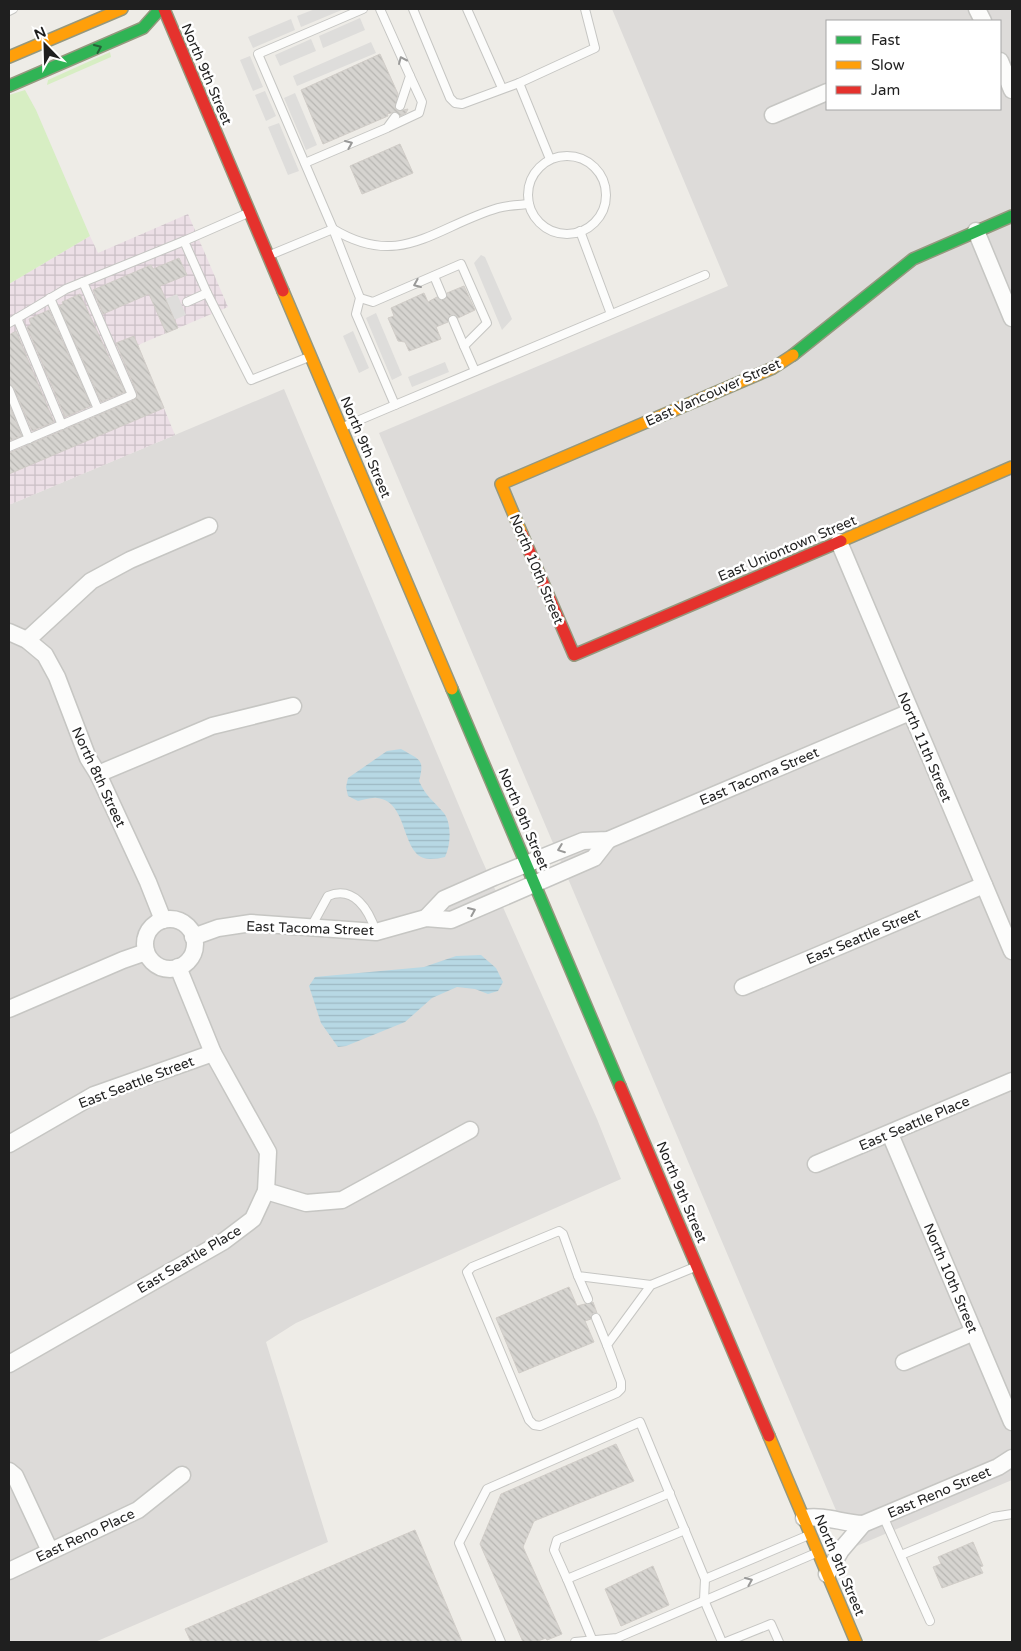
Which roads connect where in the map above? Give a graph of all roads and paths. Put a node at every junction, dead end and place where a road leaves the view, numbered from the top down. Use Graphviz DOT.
graph roads {
  1 [pos="13,9"];
  2 [pos="122,9"];
  3 [pos="162,9"];
  4 [pos="363,9"];
  5 [pos="380,9"];
  6 [pos="412,9"];
  7 [pos="468,9"];
  8 [pos="585,9"];
  9 [pos="9,10"];
  10 [pos="9,57"];
  11 [pos="1001,63"];
  12 [pos="410,76"];
  13 [pos="519,83"];
  14 [pos="9,86"];
  15 [pos="502,88"];
  16 [pos="1012,90"];
  17 [pos="826,92"];
  18 [pos="400,106"];
  19 [pos="773,115"];
  20 [pos="395,117"];
  21 [pos="387,128"];
  22 [pos="550,159"];
  23 [pos="305,163"];
  24 [pos="529,204"];
  25 [pos="250,212"];
  26 [pos="1012,216"];
  27 [pos="333,229"];
  28 [pos="580,231"];
  29 [pos="976,231"];
  30 [pos="184,241"];
  31 [pos="269,255"];
  32 [pos="705,275"];
  33 [pos="434,276"];
  34 [pos="83,282"];
  35 [pos="207,294"];
  36 [pos="442,295"];
  37 [pos="50,298"];
  38 [pos="360,298"];
  39 [pos="187,302"];
  40 [pos="611,314"];
  41 [pos="17,318"];
  42 [pos="1012,318"];
  43 [pos="453,320"];
  44 [pos="9,323"];
  45 [pos="464,346"];
  46 [pos="312,356"];
  47 [pos="475,371"];
  48 [pos="9,390"];
  49 [pos="395,405"];
  50 [pos="98,409"];
  51 [pos="62,425"];
  52 [pos="342,428"];
  53 [pos="29,438"];
  54 [pos="9,447"];
  55 [pos="1012,468"];
  56 [pos="501,484"];
  57 [pos="210,526"];
  58 [pos="839,542"];
  59 [pos="9,632"];
  60 [pos="27,640"];
  61 [pos="574,655"];
  62 [pos="293,706"];
  63 [pos="910,712"];
  64 [pos="98,774"];
  65 [pos="608,840"];
  66 [pos="526,863"];
  67 [pos="536,885"];
  68 [pos="984,885"];
  69 [pos="426,918"];
  70 [pos="163,920"];
  71 [pos="310,927"];
  72 [pos="376,932"];
  73 [pos="193,937"];
  74 [pos="1012,951"];
  75 [pos="146,952"];
  76 [pos="178,967"];
  77 [pos="743,987"];
  78 [pos="9,1009"];
  79 [pos="213,1053"];
  80 [pos="1012,1081"];
  81 [pos="470,1130"];
  82 [pos="890,1134"];
  83 [pos="9,1144"];
  84 [pos="816,1164"];
  85 [pos="266,1191"];
  86 [pos="697,1266"];
  87 [pos="578,1276"];
  88 [pos="651,1285"];
  89 [pos="588,1299"];
  90 [pos="596,1318"];
  91 [pos="974,1332"];
  92 [pos="607,1345"];
  93 [pos="904,1362"];
  94 [pos="9,1364"];
  95 [pos="1012,1422"];
  96 [pos="1012,1458"];
  97 [pos="9,1470"];
  98 [pos="182,1475"];
  99 [pos="670,1493"];
  100 [pos="1012,1514"];
  101 [pos="883,1516"];
  102 [pos="804,1518"];
  103 [pos="864,1524"];
  104 [pos="685,1530"];
  105 [pos="811,1535"];
  106 [pos="50,1551"];
  107 [pos="818,1552"];
  108 [pos="901,1555"];
  109 [pos="9,1571"];
  110 [pos="827,1574"];
  111 [pos="567,1579"];
  112 [pos="704,1579"];
  113 [pos="704,1600"];
  114 [pos="930,1621"];
  115 [pos="592,1639"];
  116 [pos="501,1642"];
  117 [pos="575,1642"];
  118 [pos="722,1642"];
  119 [pos="726,1642"];
  120 [pos="779,1642"];
  121 [pos="856,1642"];
  1 -- 9 [label="lane"];
  2 -- 10 [label="main road"];
  14 -- 3 [label="main road, one-way"];
  3 -- 25 [label="main road, North 9th Street"];
  4 -- 23 [label="lane"];
  12 -- 5 [label="lane, one-way"];
  6 -- 15 [label="lane"];
  7 -- 15 [label="lane"];
  8 -- 13 [label="lane"];
  11 -- 16 [label="street"];
  12 -- 18 [label="lane"];
  12 -- 21 [label="lane"];
  13 -- 15 [label="lane"];
  13 -- 22 [label="lane"];
  17 -- 19 [label="street"];
  20 -- 21 [label="lane"];
  23 -- 21 [label="lane, one-way"];
  22 -- 24 [label="lane"];
  22 -- 28 [label="lane"];
  23 -- 27 [label="lane"];
  24 -- 27 [label="lane"];
  24 -- 28 [label="lane"];
  25 -- 30 [label="lane"];
  25 -- 31 [label="main road, North 9th Street"];
  26 -- 29 [label="main road, East Vancouver Street"];
  27 -- 31 [label="lane"];
  27 -- 38 [label="lane"];
  28 -- 40 [label="lane"];
  29 -- 42 [label="street"];
  29 -- 56 [label="main road, East Vancouver Street"];
  30 -- 34 [label="lane"];
  30 -- 35 [label="lane"];
  31 -- 46 [label="main road, North 9th Street"];
  32 -- 40 [label="lane"];
  33 -- 36 [label="lane"];
  33 -- 38 [label="lane, one-way"];
  33 -- 45 [label="lane"];
  34 -- 37 [label="lane"];
  34 -- 50 [label="lane"];
  35 -- 39 [label="lane"];
  35 -- 46 [label="lane"];
  37 -- 41 [label="lane"];
  37 -- 50 [label="lane"];
  38 -- 49 [label="lane"];
  40 -- 47 [label="lane"];
  41 -- 44 [label="lane"];
  41 -- 51 [label="lane"];
  43 -- 45 [label="lane"];
  45 -- 47 [label="lane"];
  46 -- 52 [label="main road, North 9th Street"];
  47 -- 49 [label="lane"];
  48 -- 53 [label="lane"];
  49 -- 52 [label="lane"];
  50 -- 51 [label="lane"];
  51 -- 53 [label="lane"];
  52 -- 66 [label="main road, North 9th Street"];
  53 -- 54 [label="lane"];
  55 -- 58 [label="main road, East Uniontown Street"];
  56 -- 61 [label="main road, North 10th Street"];
  57 -- 60 [label="street"];
  58 -- 61 [label="main road, East Uniontown Street"];
  58 -- 63 [label="street, North 11th Street"];
  59 -- 60 [label="street"];
  60 -- 64 [label="street, North 8th Street"];
  62 -- 64 [label="street"];
  63 -- 65 [label="street, East Tacoma Street"];
  63 -- 68 [label="street, North 11th Street"];
  64 -- 70 [label="street, North 8th Street"];
  65 -- 66 [label="street, East Tacoma Street, one-way"];
  65 -- 67 [label="street, East Tacoma Street"];
  66 -- 67 [label="main road, North 9th Street"];
  66 -- 69 [label="street, East Tacoma Street"];
  69 -- 67 [label="street, East Tacoma Street, one-way"];
  67 -- 86 [label="main road, North 9th Street"];
  68 -- 74 [label="street, North 11th Street"];
  68 -- 77 [label="street, East Seattle Street"];
  69 -- 72 [label="street, East Tacoma Street"];
  70 -- 73 [label="street"];
  70 -- 75 [label="street"];
  71 -- 72 [label="street, East Tacoma Street"];
  71 -- 72 [label="lane"];
  71 -- 73 [label="street, East Tacoma Street"];
  73 -- 76 [label="street"];
  75 -- 76 [label="street"];
  75 -- 78 [label="street"];
  76 -- 79 [label="street"];
  79 -- 83 [label="street, East Seattle Street"];
  79 -- 85 [label="street"];
  80 -- 82 [label="street, East Seattle Place"];
  81 -- 85 [label="street"];
  82 -- 84 [label="street, East Seattle Place"];
  82 -- 91 [label="street, North 10th Street"];
  85 -- 94 [label="street, East Seattle Place"];
  86 -- 88 [label="lane"];
  86 -- 102 [label="main road, North 9th Street"];
  87 -- 88 [label="lane"];
  87 -- 89 [label="lane"];
  87 -- 92 [label="lane"];
  88 -- 92 [label="lane"];
  90 -- 92 [label="lane"];
  91 -- 93 [label="street"];
  91 -- 95 [label="street, North 10th Street"];
  96 -- 101 [label="street, East Reno Street"];
  97 -- 106 [label="street"];
  98 -- 106 [label="street, East Reno Place"];
  99 -- 104 [label="lane"];
  99 -- 111 [label="lane"];
  99 -- 116 [label="lane"];
  100 -- 108 [label="lane"];
  101 -- 103 [label="street, East Reno Street"];
  101 -- 108 [label="lane"];
  102 -- 103 [label="street, East Reno Street"];
  102 -- 105 [label="main road, North 9th Street"];
  103 -- 110 [label="street, East Reno Street"];
  104 -- 111 [label="lane"];
  104 -- 112 [label="lane"];
  105 -- 107 [label="main road, North 9th Street"];
  105 -- 112 [label="lane"];
  106 -- 109 [label="street, East Reno Place"];
  107 -- 110 [label="main road, North 9th Street"];
  113 -- 107 [label="lane, one-way"];
  108 -- 114 [label="lane"];
  110 -- 121 [label="main road, North 9th Street"];
  111 -- 115 [label="lane"];
  112 -- 113 [label="lane"];
  113 -- 115 [label="lane"];
  113 -- 118 [label="lane"];
  115 -- 117 [label="lane"];
  119 -- 120 [label="lane"];
}
